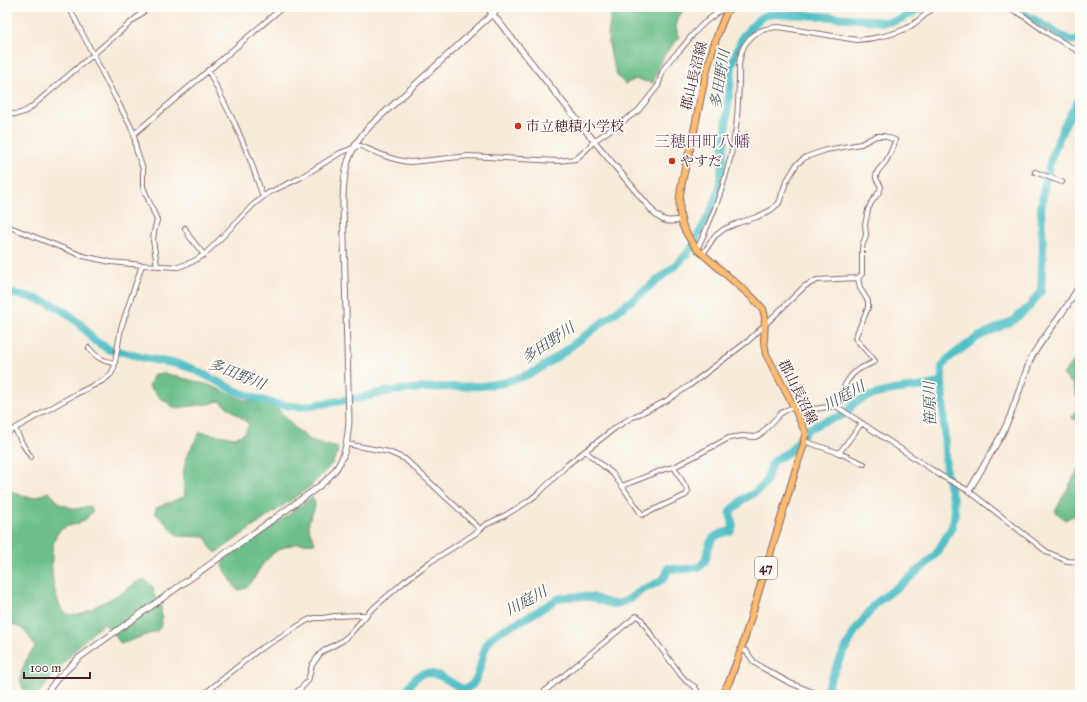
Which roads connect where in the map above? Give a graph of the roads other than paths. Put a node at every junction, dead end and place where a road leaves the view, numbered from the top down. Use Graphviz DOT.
graph roads {
  1 [pos="70,7"];
  2 [pos="149,7"];
  3 [pos="283,7"];
  4 [pos="487,7"];
  5 [pos="500,7"];
  6 [pos="729,7"];
  7 [pos="935,7"];
  8 [pos="1004,7"];
  9 [pos="492,14"];
  10 [pos="1080,52"];
  11 [pos="93,54"];
  12 [pos="208,70"];
  13 [pos="7,114"];
  14 [pos="134,134"];
  15 [pos="594,141"];
  16 [pos="354,147"];
  17 [pos="1035,172"];
  18 [pos="1062,182"];
  19 [pos="263,197"];
  20 [pos="681,220"];
  21 [pos="7,226"];
  22 [pos="185,228"];
  23 [pos="697,248"];
  24 [pos="703,254"];
  25 [pos="204,255"];
  26 [pos="142,265"];
  27 [pos="157,265"];
  28 [pos="858,278"];
  29 [pos="1080,284"];
  30 [pos="765,326"];
  31 [pos="89,348"];
  32 [pos="115,362"];
  33 [pos="838,407"];
  34 [pos="795,409"];
  35 [pos="862,423"];
  36 [pos="15,428"];
  37 [pos="7,433"];
  38 [pos="804,440"];
  39 [pos="347,444"];
  40 [pos="585,452"];
  41 [pos="839,453"];
  42 [pos="31,457"];
  43 [pos="864,464"];
  44 [pos="674,467"];
  45 [pos="622,486"];
  46 [pos="968,491"];
  47 [pos="480,529"];
  48 [pos="1080,562"];
  49 [pos="366,616"];
  50 [pos="741,650"];
  51 [pos="45,695"];
  52 [pos="203,695"];
  53 [pos="294,695"];
  54 [pos="540,695"];
  55 [pos="700,695"];
  56 [pos="722,695"];
  57 [pos="825,695"];
  1 -- 11 [label="street"];
  2 -- 11 [label="street"];
  3 -- 12 [label="street"];
  4 -- 9 [label="street"];
  5 -- 9 [label="street"];
  6 -- 15 [label="street"];
  6 -- 20 [label="main road, 郡山長沼線 / 47"];
  7 -- 23 [label="street"];
  8 -- 10 [label="street"];
  9 -- 15 [label="street"];
  9 -- 16 [label="street"];
  11 -- 13 [label="street"];
  11 -- 14 [label="street"];
  12 -- 14 [label="street"];
  12 -- 19 [label="street"];
  14 -- 27 [label="street"];
  15 -- 16 [label="street"];
  15 -- 20 [label="street"];
  16 -- 19 [label="street"];
  16 -- 39 [label="street"];
  17 -- 18 [label="street"];
  19 -- 25 [label="street"];
  20 -- 23 [label="main road, 郡山長沼線 / 47"];
  21 -- 26 [label="street"];
  22 -- 25 [label="street"];
  23 -- 24 [label="main road, 郡山長沼線 / 47"];
  24 -- 28 [label="street"];
  24 -- 30 [label="main road, 郡山長沼線 / 47"];
  25 -- 27 [label="street"];
  26 -- 27 [label="street"];
  26 -- 32 [label="street"];
  28 -- 30 [label="street"];
  28 -- 33 [label="street"];
  29 -- 46 [label="street"];
  30 -- 34 [label="main road, 郡山長沼線 / 47"];
  30 -- 40 [label="street"];
  31 -- 32 [label="street"];
  32 -- 36 [label="street"];
  33 -- 34 [label="street"];
  33 -- 35 [label="street"];
  34 -- 38 [label="main road, 郡山長沼線 / 47"];
  34 -- 44 [label="street"];
  35 -- 41 [label="street"];
  35 -- 46 [label="street"];
  36 -- 37 [label="street"];
  36 -- 42 [label="street"];
  38 -- 41 [label="street"];
  38 -- 50 [label="main road, 郡山長沼線 / 47"];
  39 -- 47 [label="street"];
  39 -- 51 [label="street"];
  40 -- 45 [label="street"];
  40 -- 47 [label="street"];
  41 -- 43 [label="street"];
  44 -- 45 [label="street"];
  44 -- 45 [label="street"];
  46 -- 48 [label="street"];
  47 -- 49 [label="street"];
  49 -- 52 [label="street"];
  49 -- 53 [label="street"];
  50 -- 56 [label="main road, 郡山長沼線 / 47"];
  50 -- 57 [label="street"];
  54 -- 55 [label="street"];
}
